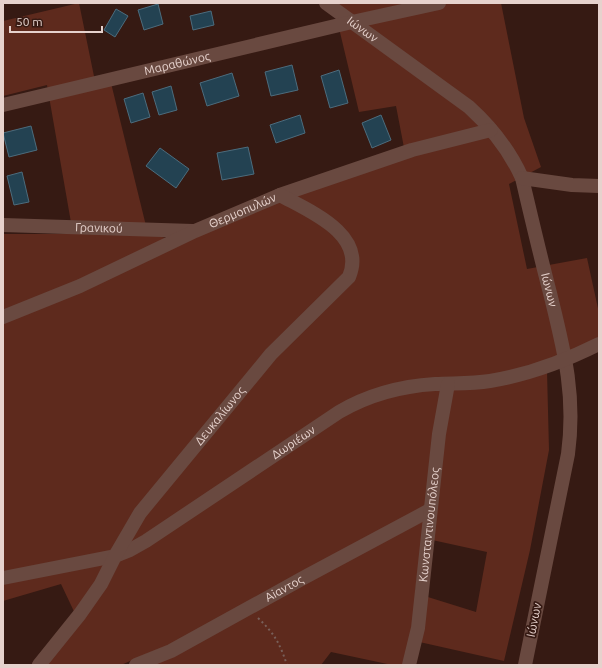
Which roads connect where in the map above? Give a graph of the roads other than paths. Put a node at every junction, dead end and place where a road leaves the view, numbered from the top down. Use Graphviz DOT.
graph roads {
  1 [pos="326,3"];
  2 [pos="439,3"];
  3 [pos="352,22"];
  4 [pos="3,105"];
  5 [pos="491,130"];
  6 [pos="522,178"];
  7 [pos="599,186"];
  8 [pos="280,195"];
  9 [pos="3,225"];
  10 [pos="195,231"];
  11 [pos="3,317"];
  12 [pos="599,344"];
  13 [pos="566,359"];
  14 [pos="448,384"];
  15 [pos="430,510"];
  16 [pos="115,556"];
  17 [pos="3,578"];
  18 [pos="39,665"];
  19 [pos="136,665"];
  20 [pos="408,665"];
  21 [pos="525,665"];
  1 -- 3 [label="street, Ιώνων"];
  2 -- 3 [label="street, Μαραθώνος"];
  3 -- 4 [label="street, Μαραθώνος"];
  3 -- 5 [label="street, Ιώνων"];
  5 -- 6 [label="street, Ιώνων"];
  5 -- 8 [label="street, Θερμοπυλών"];
  6 -- 7 [label="street"];
  6 -- 13 [label="street, Ιώνων"];
  8 -- 10 [label="street, Θερμοπυλών"];
  8 -- 16 [label="street, Δευκαλίωνος"];
  9 -- 10 [label="street, Γρανικού"];
  10 -- 11 [label="street, Θερμοπυλών"];
  12 -- 13 [label="street, Δωριέων"];
  13 -- 14 [label="street, Δωριέων"];
  13 -- 21 [label="street, Ιώνων"];
  14 -- 15 [label="street, Κωνσταντινουπόλεος"];
  14 -- 16 [label="street, Δωριέων"];
  15 -- 19 [label="street, Aiαντος"];
  15 -- 20 [label="street, Κωνσταντινουπόλεος"];
  16 -- 17 [label="street, Δωριέων"];
  16 -- 18 [label="street, Δευκαλίωνος"];
}
